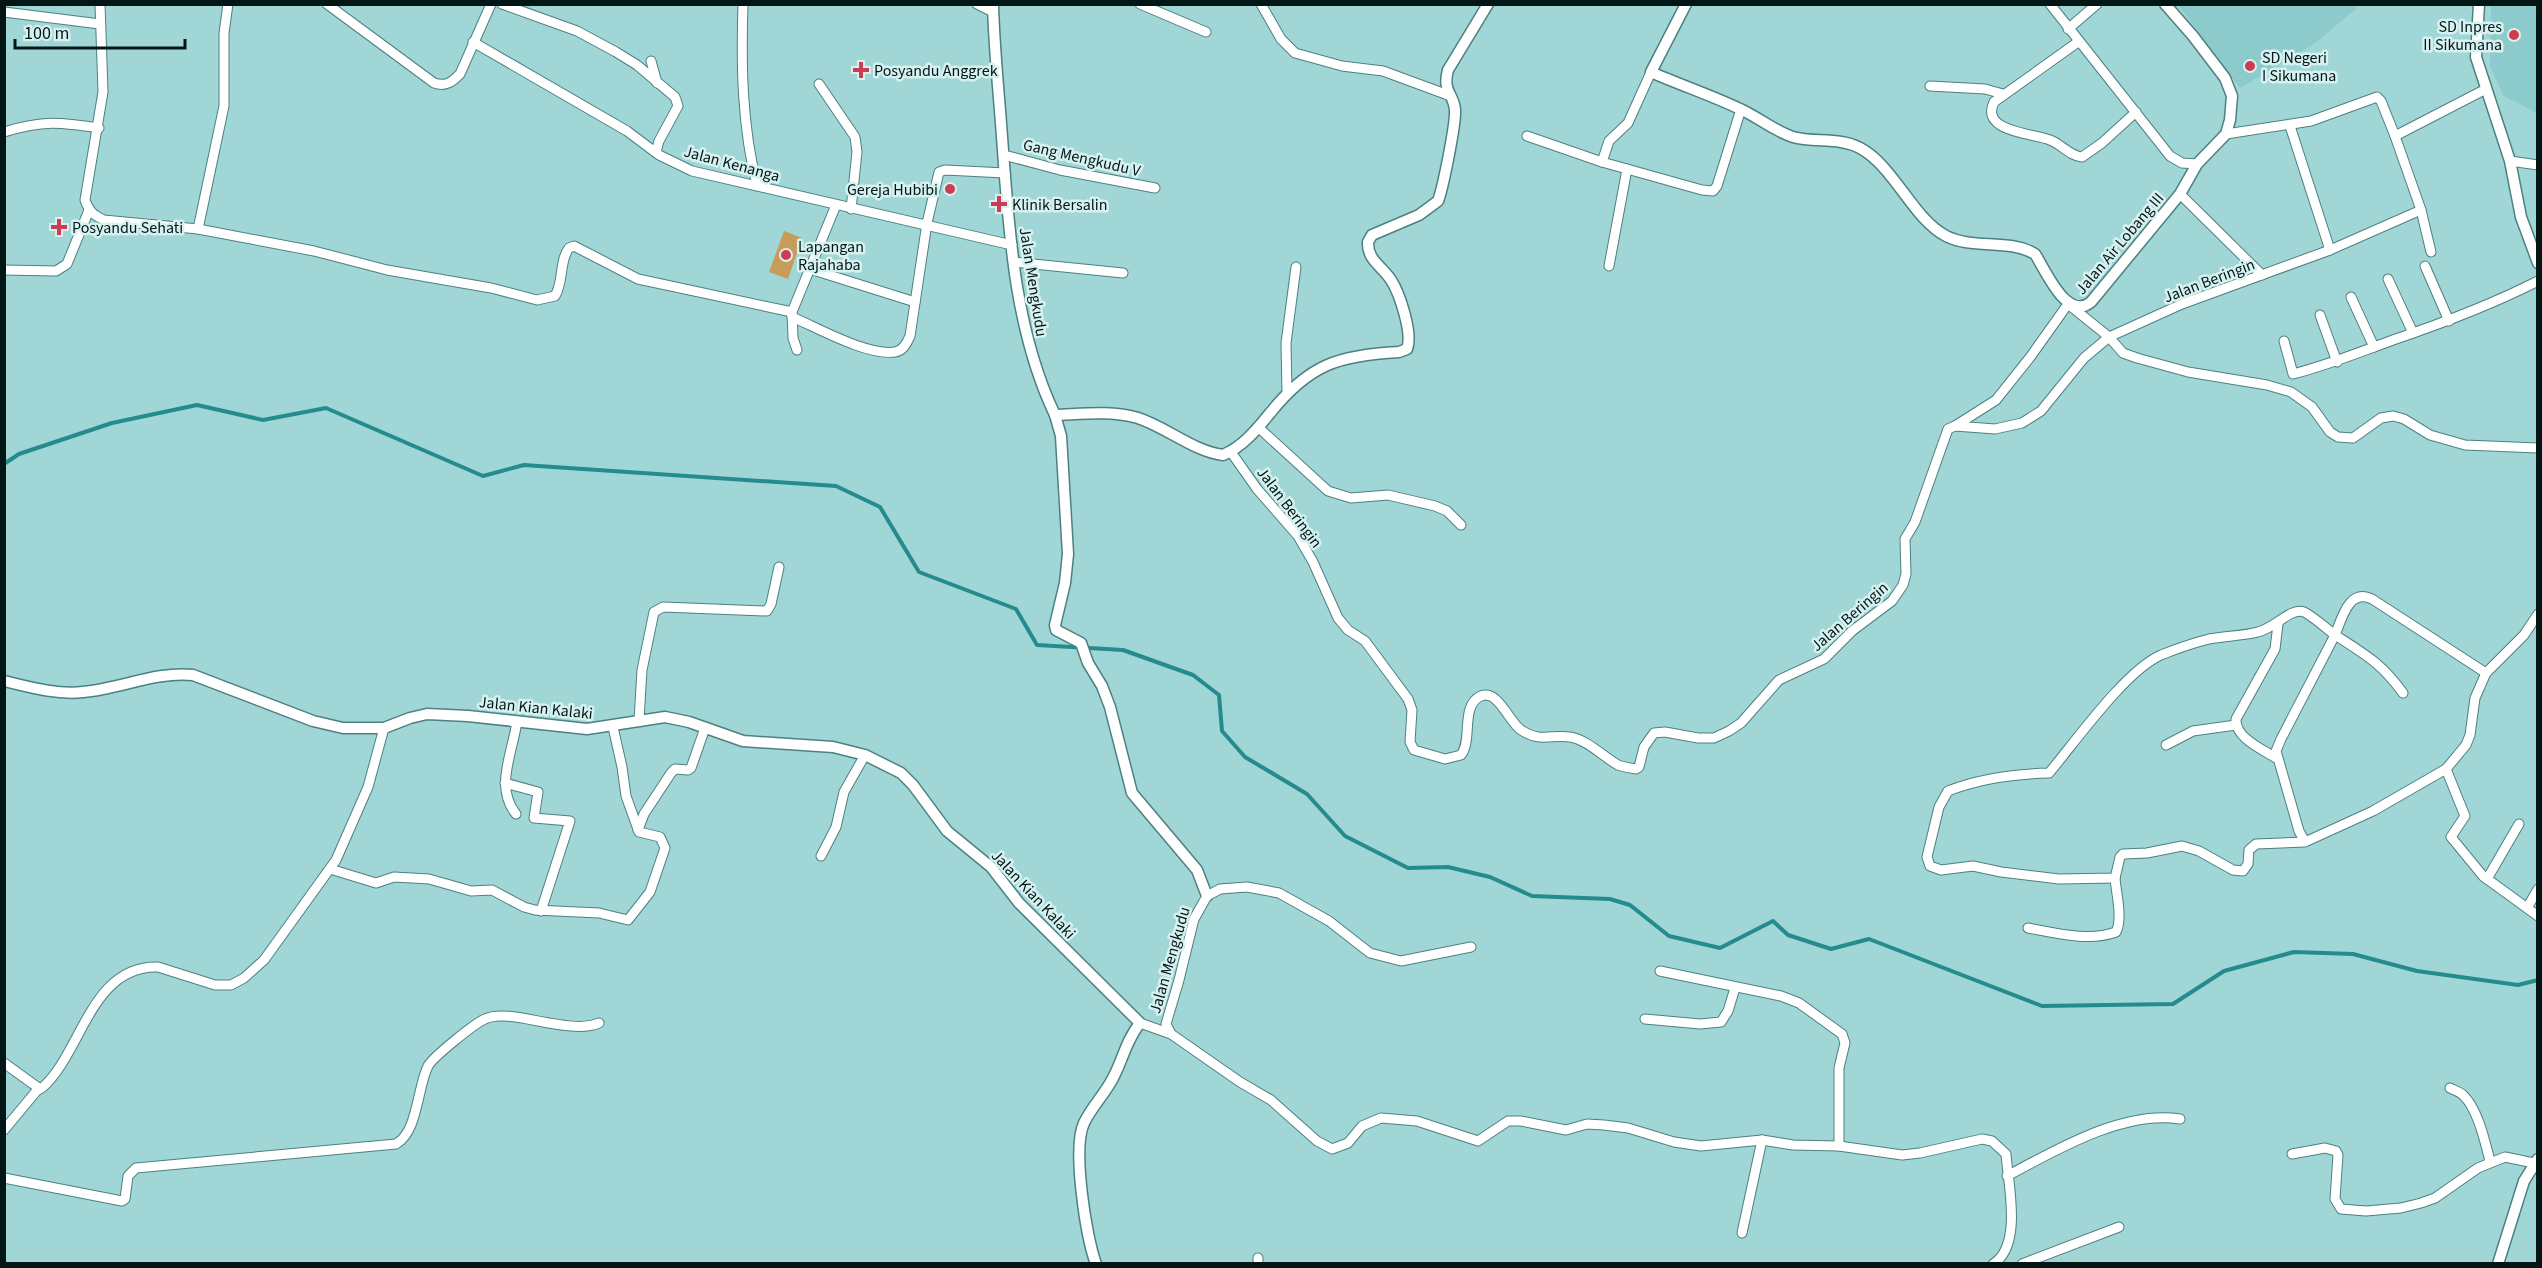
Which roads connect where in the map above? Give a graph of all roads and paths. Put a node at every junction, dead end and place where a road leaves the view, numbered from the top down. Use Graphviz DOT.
graph roads {
  1 [pos="100,4"];
  2 [pos="228,4"];
  3 [pos="327,4"];
  4 [pos="491,4"];
  5 [pos="502,4"];
  6 [pos="743,4"];
  7 [pos="977,4"];
  8 [pos="1140,4"];
  9 [pos="1261,4"];
  10 [pos="1488,4"];
  11 [pos="2050,4"];
  12 [pos="2097,4"];
  13 [pos="2165,4"];
  14 [pos="2479,4"];
  15 [pos="1684,5"];
  16 [pos="993,8"];
  17 [pos="4,12"];
  18 [pos="100,24"];
  19 [pos="2068,29"];
  20 [pos="1206,32"];
  21 [pos="473,42"];
  22 [pos="2078,42"];
  23 [pos="651,61"];
  24 [pos="1651,72"];
  25 [pos="657,83"];
  26 [pos="819,84"];
  27 [pos="1930,86"];
  28 [pos="2486,88"];
  29 [pos="2004,94"];
  30 [pos="1448,95"];
  31 [pos="1741,109"];
  32 [pos="2136,112"];
  33 [pos="2290,126"];
  34 [pos="99,128"];
  35 [pos="4,132"];
  36 [pos="2226,134"];
  37 [pos="1527,136"];
  38 [pos="2395,136"];
  39 [pos="656,152"];
  40 [pos="1004,155"];
  41 [pos="2510,161"];
  42 [pos="1602,162"];
  43 [pos="2197,164"];
  44 [pos="2538,165"];
  45 [pos="1627,169"];
  46 [pos="1005,173"];
  47 [pos="757,185"];
  48 [pos="1155,188"];
  49 [pos="2180,194"];
  50 [pos="836,205"];
  51 [pos="851,209"];
  52 [pos="88,210"];
  53 [pos="2421,210"];
  54 [pos="927,223"];
  55 [pos="198,229"];
  56 [pos="1012,245"];
  57 [pos="2330,250"];
  58 [pos="2432,252"];
  59 [pos="1014,262"];
  60 [pos="2538,263"];
  61 [pos="1609,266"];
  62 [pos="2425,266"];
  63 [pos="1296,267"];
  64 [pos="810,269"];
  65 [pos="4,270"];
  66 [pos="1123,273"];
  67 [pos="2262,275"];
  68 [pos="2388,279"];
  69 [pos="2538,281"];
  70 [pos="2351,297"];
  71 [pos="915,303"];
  72 [pos="2068,304"];
  73 [pos="792,315"];
  74 [pos="2320,315"];
  75 [pos="2450,321"];
  76 [pos="2413,333"];
  77 [pos="2109,337"];
  78 [pos="2284,340"];
  79 [pos="2374,347"];
  80 [pos="797,350"];
  81 [pos="2337,362"];
  82 [pos="1287,393"];
  83 [pos="1055,415"];
  84 [pos="1955,426"];
  85 [pos="1258,427"];
  86 [pos="2538,448"];
  87 [pos="1231,452"];
  88 [pos="1461,525"];
  89 [pos="779,567"];
  90 [pos="2538,614"];
  91 [pos="2278,624"];
  92 [pos="2335,635"];
  93 [pos="2486,673"];
  94 [pos="4,681"];
  95 [pos="2403,693"];
  96 [pos="639,720"];
  97 [pos="517,721"];
  98 [pos="2236,725"];
  99 [pos="612,727"];
  100 [pos="384,728"];
  101 [pos="705,728"];
  102 [pos="2166,745"];
  103 [pos="866,755"];
  104 [pos="2276,758"];
  105 [pos="2446,769"];
  106 [pos="505,783"];
  107 [pos="516,814"];
  108 [pos="2519,824"];
  109 [pos="638,830"];
  110 [pos="2305,842"];
  111 [pos="821,852"];
  112 [pos="330,869"];
  113 [pos="2115,878"];
  114 [pos="2487,879"];
  115 [pos="2538,889"];
  116 [pos="1207,896"];
  117 [pos="2526,908"];
  118 [pos="541,910"];
  119 [pos="2538,916"];
  120 [pos="2028,928"];
  121 [pos="1471,947"];
  122 [pos="1660,971"];
  123 [pos="1735,987"];
  124 [pos="1645,1019"];
  125 [pos="599,1023"];
  126 [pos="1140,1023"];
  127 [pos="1170,1034"];
  128 [pos="4,1063"];
  129 [pos="39,1088"];
  130 [pos="2450,1088"];
  131 [pos="2180,1119"];
  132 [pos="4,1130"];
  133 [pos="1762,1140"];
  134 [pos="1839,1146"];
  135 [pos="2292,1154"];
  136 [pos="2490,1161"];
  137 [pos="2536,1161"];
  138 [pos="2007,1176"];
  139 [pos="4,1178"];
  140 [pos="2119,1227"];
  141 [pos="1742,1233"];
  142 [pos="2004,1254"];
  143 [pos="1096,1263"];
  144 [pos="1993,1263"];
  145 [pos="2021,1263"];
  146 [pos="2498,1263"];
  1 -- 18 [label="street"];
  2 -- 55 [label="street"];
  3 -- 21 [label="street"];
  4 -- 21 [label="street"];
  5 -- 25 [label="street"];
  6 -- 47 [label="street"];
  7 -- 16 [label="street"];
  8 -- 20 [label="street"];
  9 -- 30 [label="street"];
  10 -- 30 [label="street"];
  11 -- 19 [label="street"];
  12 -- 19 [label="street"];
  13 -- 36 [label="street"];
  14 -- 28 [label="street"];
  15 -- 24 [label="street"];
  16 -- 40 [label="street, Jalan Mengkudu"];
  17 -- 18 [label="street"];
  18 -- 34 [label="street"];
  19 -- 22 [label="street"];
  21 -- 39 [label="street, Jalan Kenanga"];
  22 -- 29 [label="street"];
  22 -- 32 [label="street"];
  23 -- 25 [label="street"];
  24 -- 31 [label="street"];
  24 -- 42 [label="street"];
  25 -- 39 [label="street"];
  26 -- 51 [label="street"];
  27 -- 29 [label="street"];
  28 -- 38 [label="street"];
  28 -- 41 [label="street"];
  29 -- 32 [label="street"];
  30 -- 82 [label="street"];
  31 -- 45 [label="street"];
  31 -- 72 [label="street, Jalan Air Lobang III"];
  32 -- 43 [label="street"];
  33 -- 36 [label="street"];
  33 -- 38 [label="street"];
  33 -- 57 [label="street"];
  34 -- 35 [label="street"];
  34 -- 52 [label="street"];
  36 -- 43 [label="street, Jalan Air Lobang III"];
  37 -- 42 [label="street"];
  38 -- 53 [label="street"];
  39 -- 47 [label="street, Jalan Kenanga"];
  40 -- 46 [label="street, Jalan Mengkudu"];
  40 -- 48 [label="street, Gang Mengkudu V"];
  41 -- 44 [label="street"];
  41 -- 60 [label="street"];
  42 -- 45 [label="street"];
  43 -- 49 [label="street, Jalan Air Lobang III"];
  45 -- 61 [label="street"];
  46 -- 54 [label="street"];
  46 -- 56 [label="street, Jalan Mengkudu"];
  47 -- 50 [label="street, Jalan Kenanga"];
  49 -- 67 [label="street"];
  49 -- 72 [label="street, Jalan Air Lobang III"];
  50 -- 51 [label="street, Jalan Kenanga"];
  50 -- 64 [label="street"];
  51 -- 54 [label="street, Jalan Kenanga"];
  52 -- 55 [label="street"];
  52 -- 65 [label="street"];
  53 -- 57 [label="street, Jalan Beringin"];
  53 -- 58 [label="street"];
  54 -- 56 [label="street, Jalan Kenanga"];
  54 -- 71 [label="street"];
  55 -- 73 [label="street"];
  56 -- 59 [label="street, Jalan Mengkudu"];
  57 -- 67 [label="street, Jalan Beringin"];
  59 -- 66 [label="street"];
  59 -- 83 [label="street, Jalan Mengkudu"];
  62 -- 75 [label="street"];
  63 -- 82 [label="street"];
  64 -- 71 [label="street"];
  64 -- 73 [label="street"];
  67 -- 77 [label="street, Jalan Beringin"];
  68 -- 76 [label="street"];
  69 -- 75 [label="street"];
  70 -- 79 [label="street"];
  71 -- 73 [label="street"];
  72 -- 77 [label="street"];
  72 -- 84 [label="street"];
  73 -- 80 [label="street"];
  74 -- 81 [label="street"];
  75 -- 76 [label="street"];
  76 -- 79 [label="street"];
  77 -- 84 [label="street, Jalan Beringin"];
  77 -- 86 [label="street"];
  78 -- 81 [label="street"];
  79 -- 81 [label="street"];
  82 -- 85 [label="street"];
  83 -- 87 [label="street"];
  83 -- 116 [label="street, Jalan Mengkudu"];
  84 -- 87 [label="street, Jalan Beringin"];
  85 -- 87 [label="street"];
  85 -- 88 [label="street"];
  89 -- 96 [label="street"];
  90 -- 93 [label="street"];
  91 -- 92 [label="street"];
  91 -- 98 [label="street"];
  91 -- 113 [label="street"];
  92 -- 93 [label="street"];
  92 -- 95 [label="street"];
  92 -- 104 [label="street"];
  93 -- 105 [label="street"];
  94 -- 100 [label="street, Jalan Kian Kalaki"];
  96 -- 99 [label="street, Jalan Kian Kalaki"];
  96 -- 101 [label="street, Jalan Kian Kalaki"];
  97 -- 99 [label="street, Jalan Kian Kalaki"];
  97 -- 100 [label="street, Jalan Kian Kalaki"];
  97 -- 106 [label="street"];
  98 -- 102 [label="street"];
  98 -- 104 [label="street"];
  99 -- 109 [label="street"];
  100 -- 112 [label="street"];
  101 -- 103 [label="street, Jalan Kian Kalaki"];
  101 -- 109 [label="street"];
  103 -- 111 [label="street"];
  103 -- 126 [label="street, Jalan Kian Kalaki"];
  104 -- 110 [label="street"];
  105 -- 110 [label="street"];
  105 -- 114 [label="street"];
  106 -- 107 [label="street"];
  106 -- 118 [label="street"];
  108 -- 114 [label="street"];
  109 -- 118 [label="street"];
  110 -- 113 [label="street"];
  112 -- 118 [label="street"];
  112 -- 129 [label="street"];
  113 -- 120 [label="street"];
  114 -- 117 [label="street"];
  115 -- 117 [label="street"];
  116 -- 121 [label="street, Jalan Mengkudu"];
  116 -- 127 [label="street, Jalan Mengkudu"];
  117 -- 119 [label="street"];
  122 -- 123 [label="street"];
  123 -- 124 [label="street"];
  123 -- 134 [label="street"];
  125 -- 139 [label="street"];
  126 -- 127 [label="street"];
  126 -- 143 [label="street"];
  127 -- 133 [label="street"];
  128 -- 129 [label="street"];
  129 -- 132 [label="street"];
  130 -- 136 [label="street"];
  131 -- 138 [label="street"];
  133 -- 134 [label="street"];
  133 -- 141 [label="street"];
  134 -- 138 [label="street"];
  135 -- 136 [label="street"];
  136 -- 137 [label="street"];
  137 -- 146 [label="street"];
  138 -- 142 [label="street"];
  140 -- 145 [label="street"];
  142 -- 144 [label="street"];
  142 -- 145 [label="street"];
}
